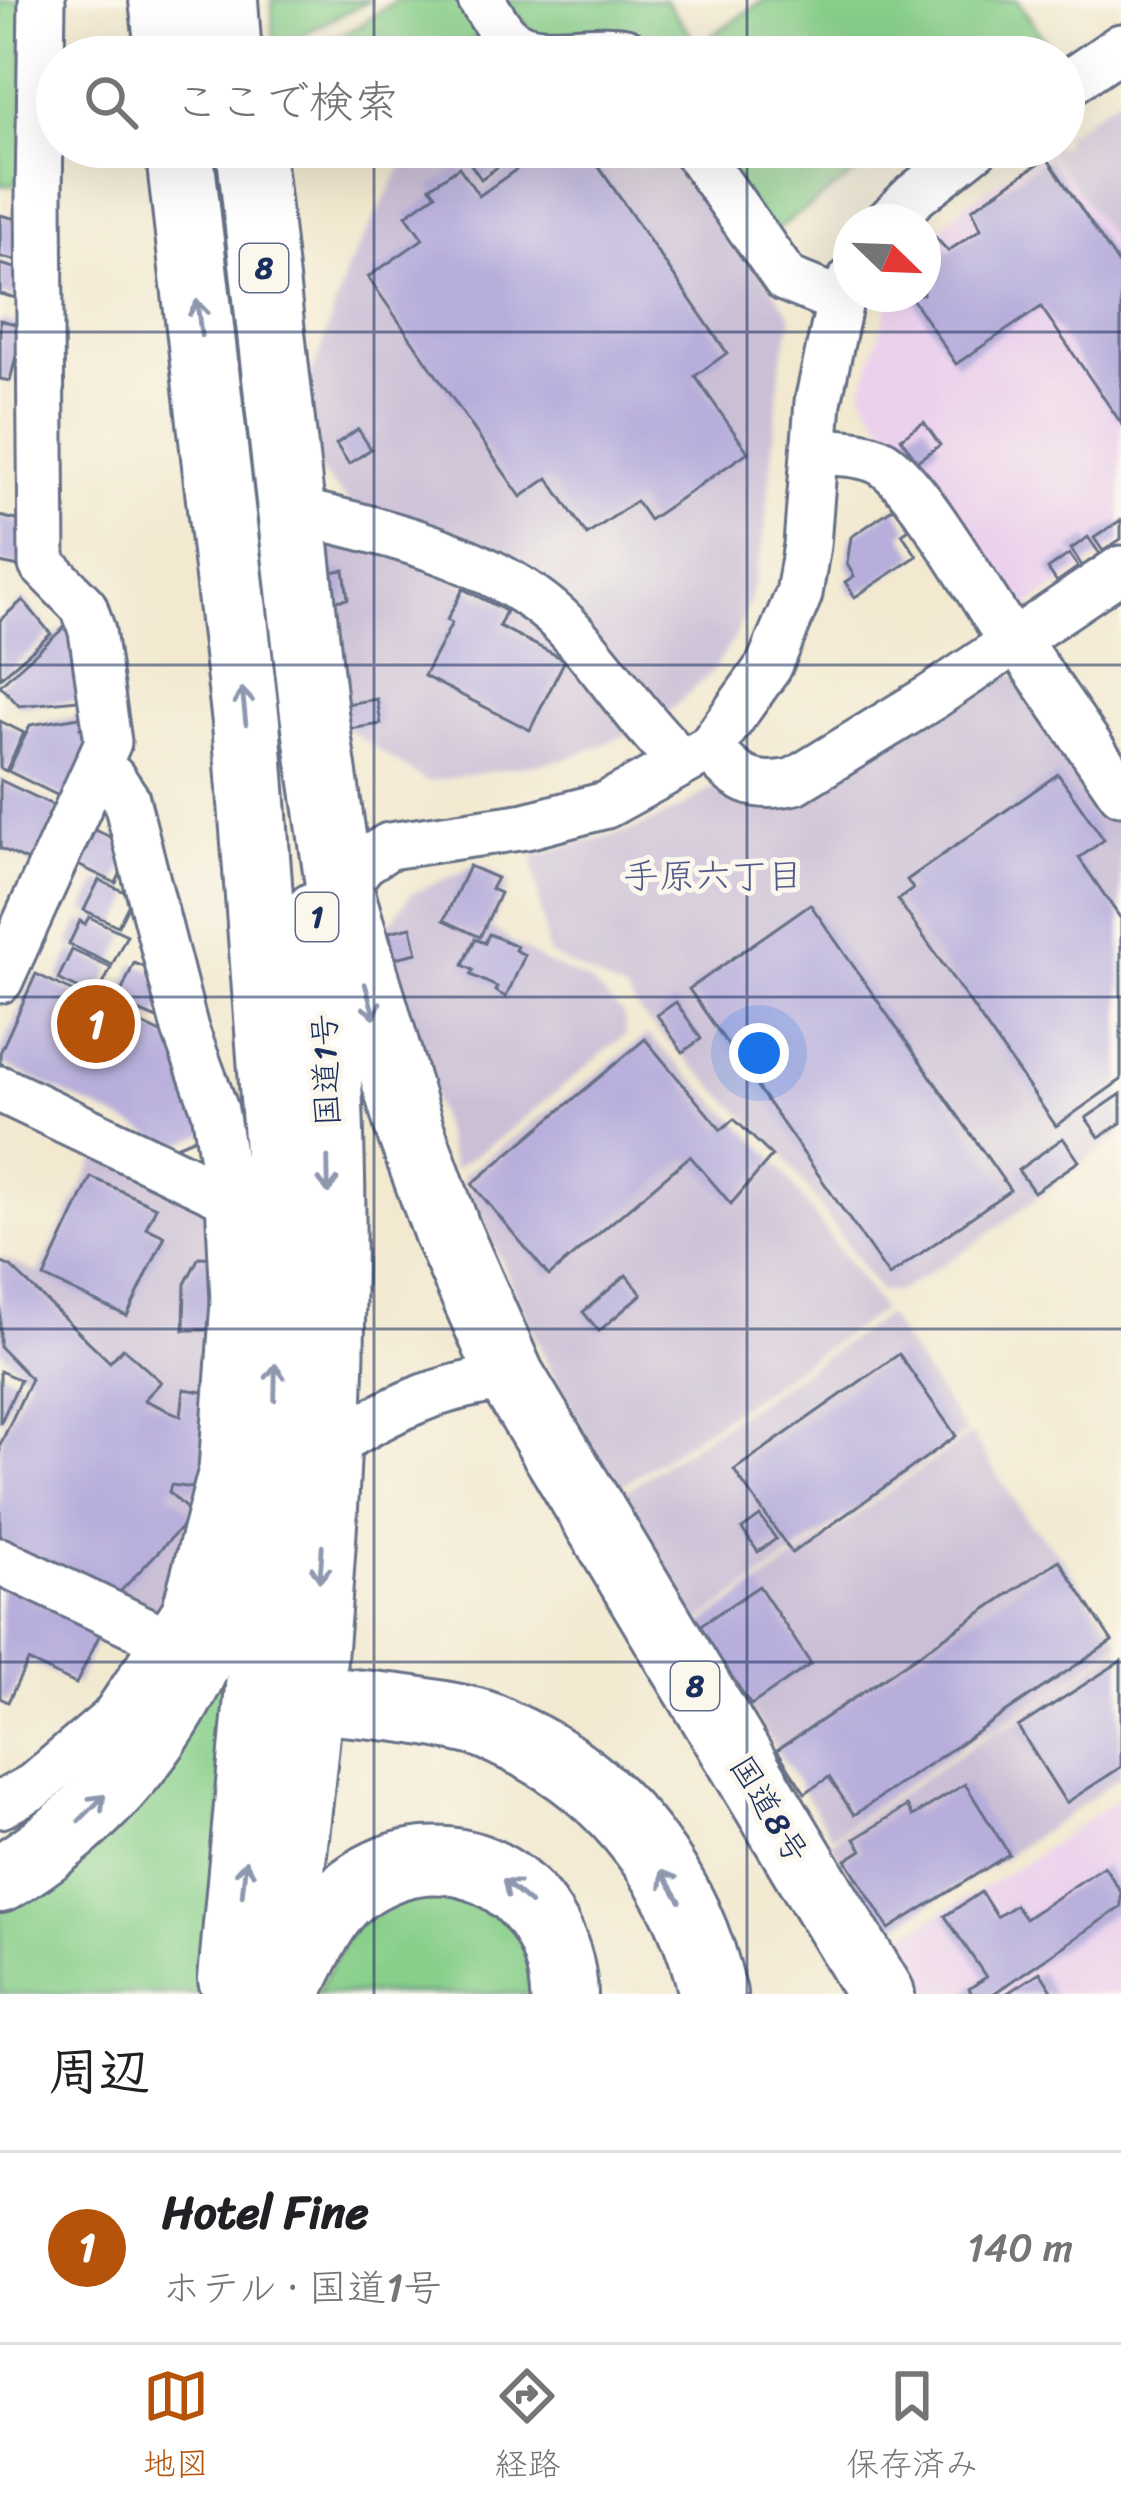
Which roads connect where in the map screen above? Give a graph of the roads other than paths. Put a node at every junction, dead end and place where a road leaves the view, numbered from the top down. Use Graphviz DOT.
graph roads {
  1 [pos="42,0"];
  2 [pos="164,0"];
  3 [pos="481,0"];
  4 [pos="38,36"];
  5 [pos="212,36"];
  6 [pos="506,36"];
  7 [pos="1121,47"];
  8 [pos="36,51"];
  9 [pos="1085,72"];
  10 [pos="181,168"];
  11 [pos="237,168"];
  12 [pos="252,168"];
  13 [pos="708,168"];
  14 [pos="947,168"];
  15 [pos="19,197"];
  16 [pos="908,204"];
  17 [pos="833,288"];
  18 [pos="841,312"];
  19 [pos="817,451"];
  20 [pos="293,511"];
  21 [pos="1121,569"];
  22 [pos="1016,640"];
  23 [pos="703,737"];
  24 [pos="97,768"];
  25 [pos="325,785"];
  26 [pos="1121,792"];
  27 [pos="327,884"];
  28 [pos="262,935"];
  29 [pos="0,980"];
  30 [pos="0,1088"];
  31 [pos="253,1210"];
  32 [pos="511,1377"];
  33 [pos="302,1447"];
  34 [pos="0,1561"];
  35 [pos="166,1640"];
  36 [pos="285,1697"];
  37 [pos="0,1805"];
  38 [pos="0,1879"];
  39 [pos="230,1994"];
  40 [pos="275,1994"];
  41 [pos="286,1994"];
  42 [pos="564,1994"];
  43 [pos="713,1994"];
  44 [pos="881,1994"];
  1 -- 4 [label="street"];
  2 -- 5 [label="highway"];
  3 -- 6 [label="street"];
  7 -- 9 [label="street"];
  8 -- 15 [label="street"];
  28 -- 10 [label="highway, 国道1号 / 1, one-way"];
  11 -- 27 [label="highway, 国道1号 / 1"];
  12 -- 20 [label="highway, 8"];
  13 -- 17 [label="street"];
  14 -- 16 [label="street"];
  15 -- 24 [label="street"];
  18 -- 19 [label="street"];
  19 -- 22 [label="street"];
  19 -- 23 [label="street"];
  20 -- 23 [label="street"];
  20 -- 25 [label="highway, 8"];
  21 -- 22 [label="street"];
  22 -- 23 [label="street"];
  22 -- 26 [label="street"];
  23 -- 25 [label="street"];
  23 -- 27 [label="street"];
  24 -- 29 [label="street"];
  24 -- 31 [label="street"];
  25 -- 27 [label="highway, 8"];
  27 -- 28 [label="highway"];
  27 -- 32 [label="highway, 8, one-way"];
  27 -- 33 [label="highway, 国道1号 / 1, one-way"];
  28 -- 31 [label="highway, 国道1号 / 1"];
  30 -- 31 [label="street"];
  33 -- 31 [label="highway, 国道1号 / 1, one-way"];
  31 -- 35 [label="street"];
  32 -- 33 [label="street"];
  32 -- 44 [label="highway, 国道8号 / 8"];
  33 -- 36 [label="highway, 国道1号 / 1"];
  38 -- 33 [label="highway, one-way"];
  34 -- 35 [label="street"];
  35 -- 37 [label="street"];
  39 -- 36 [label="highway, 国道1号 / 1, one-way"];
  36 -- 40 [label="highway, 国道1号 / 1"];
  43 -- 36 [label="highway, one-way"];
  42 -- 41 [label="highway, one-way"];
}
